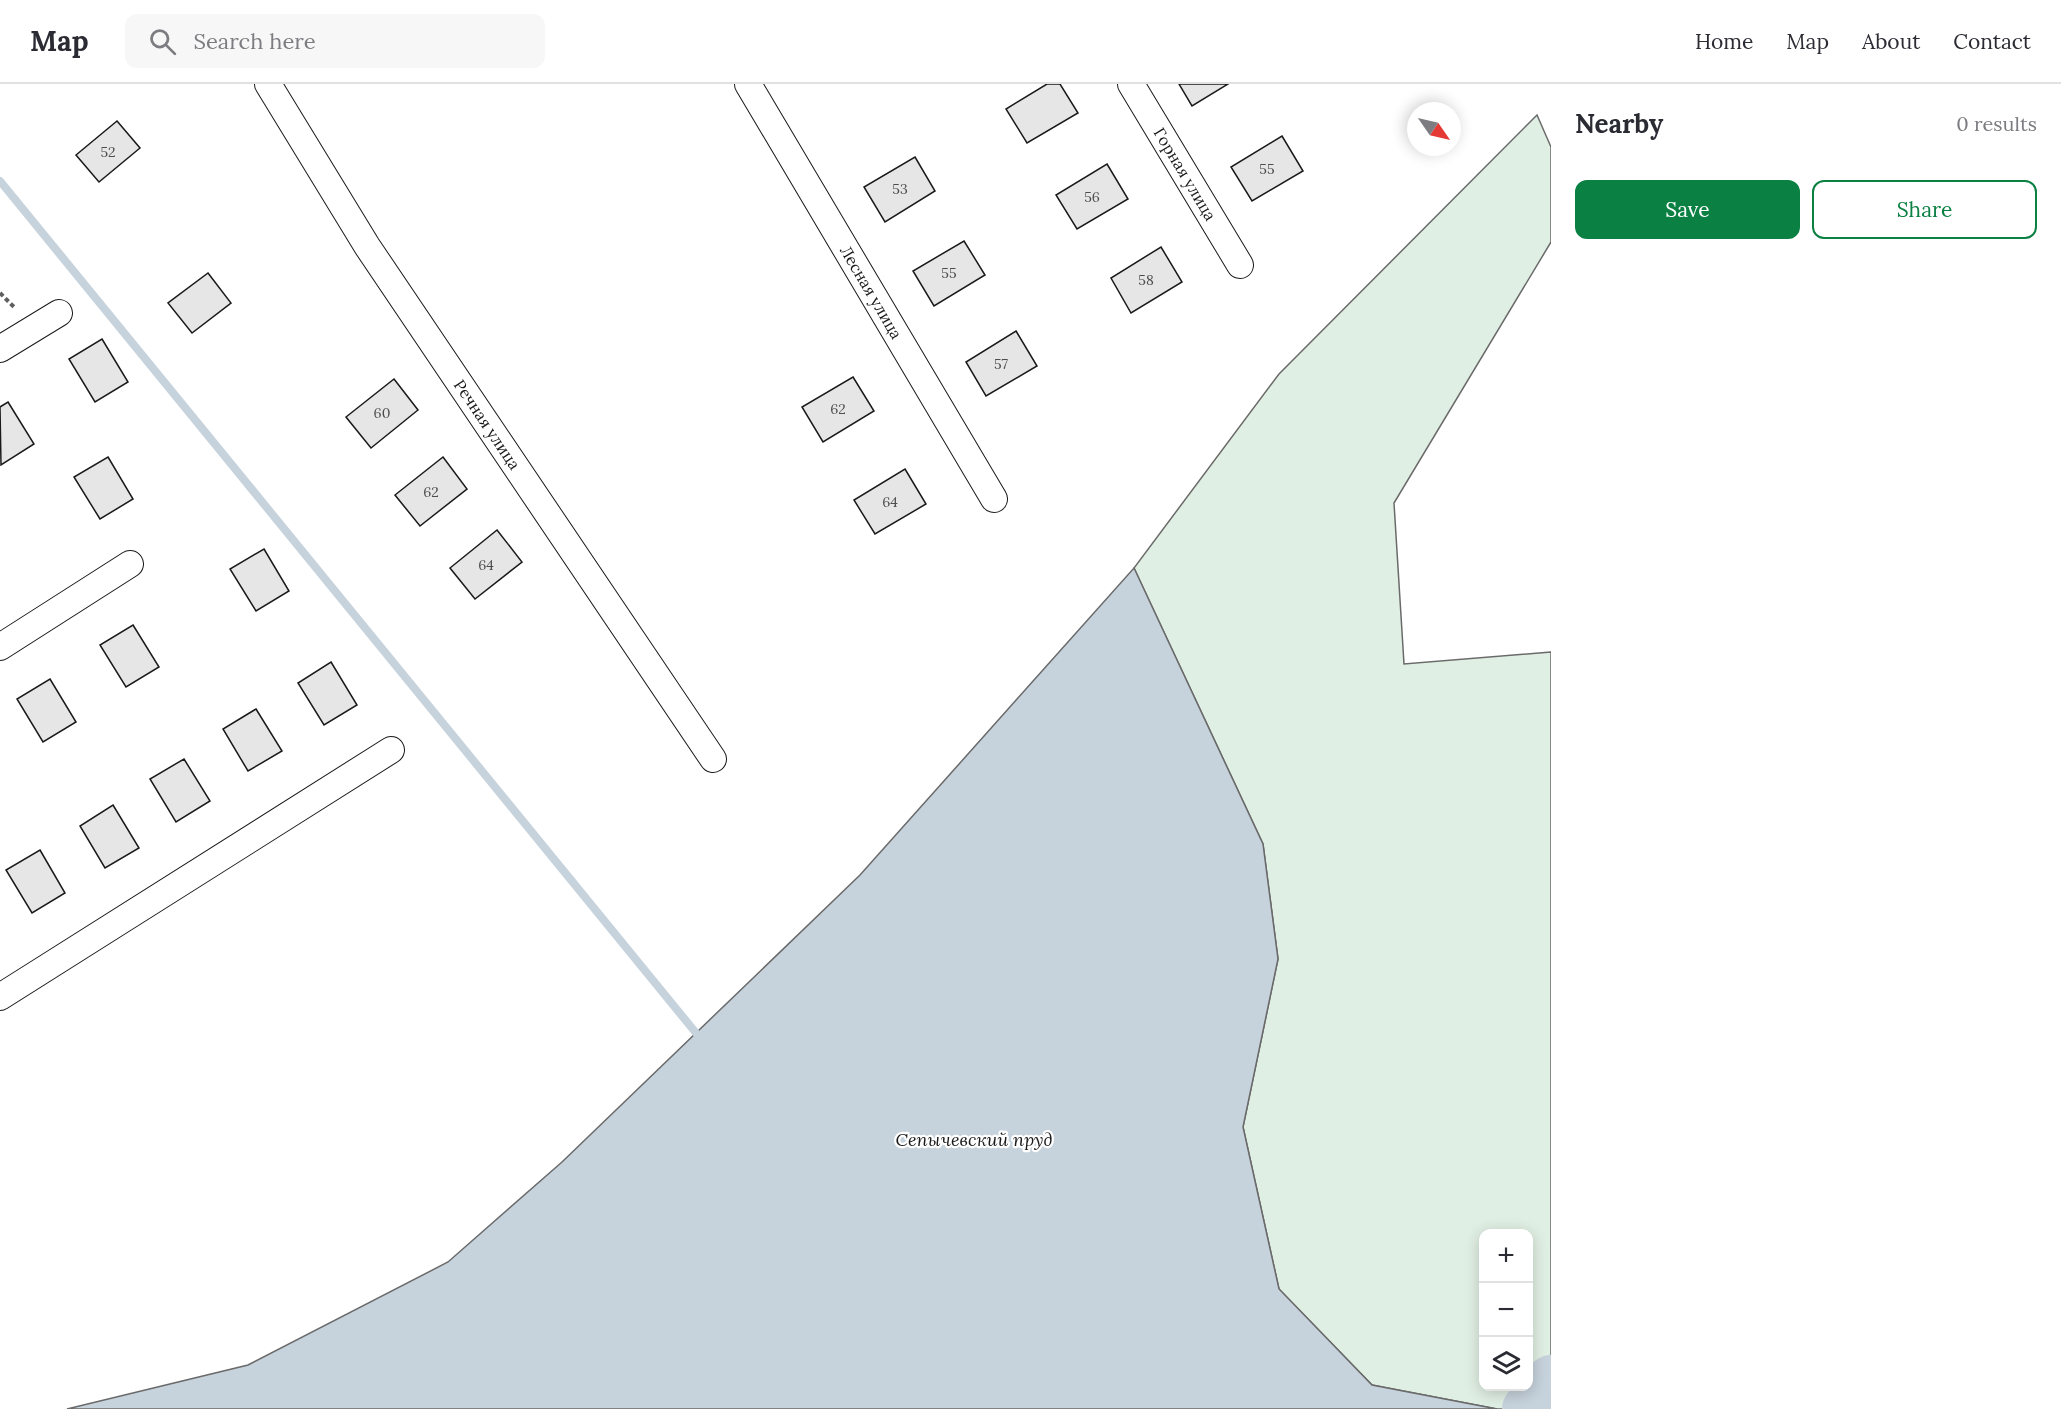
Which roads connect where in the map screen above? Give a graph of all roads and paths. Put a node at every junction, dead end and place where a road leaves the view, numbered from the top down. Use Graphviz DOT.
graph roads {
  1 [pos="268,84"];
  2 [pos="748,84"];
  3 [pos="1131,84"];
  4 [pos="1240,265"];
  5 [pos="59,313"];
  6 [pos="0,349"];
  7 [pos="994,499"];
  8 [pos="130,564"];
  9 [pos="0,647"];
  10 [pos="392,750"];
  11 [pos="713,759"];
  12 [pos="0,997"];
  1 -- 11 [label="street, Речная улица"];
  2 -- 7 [label="street, Лесная улица"];
  3 -- 4 [label="street, Горная улица"];
  5 -- 6 [label="street"];
  8 -- 9 [label="street"];
  10 -- 12 [label="street"];
}
